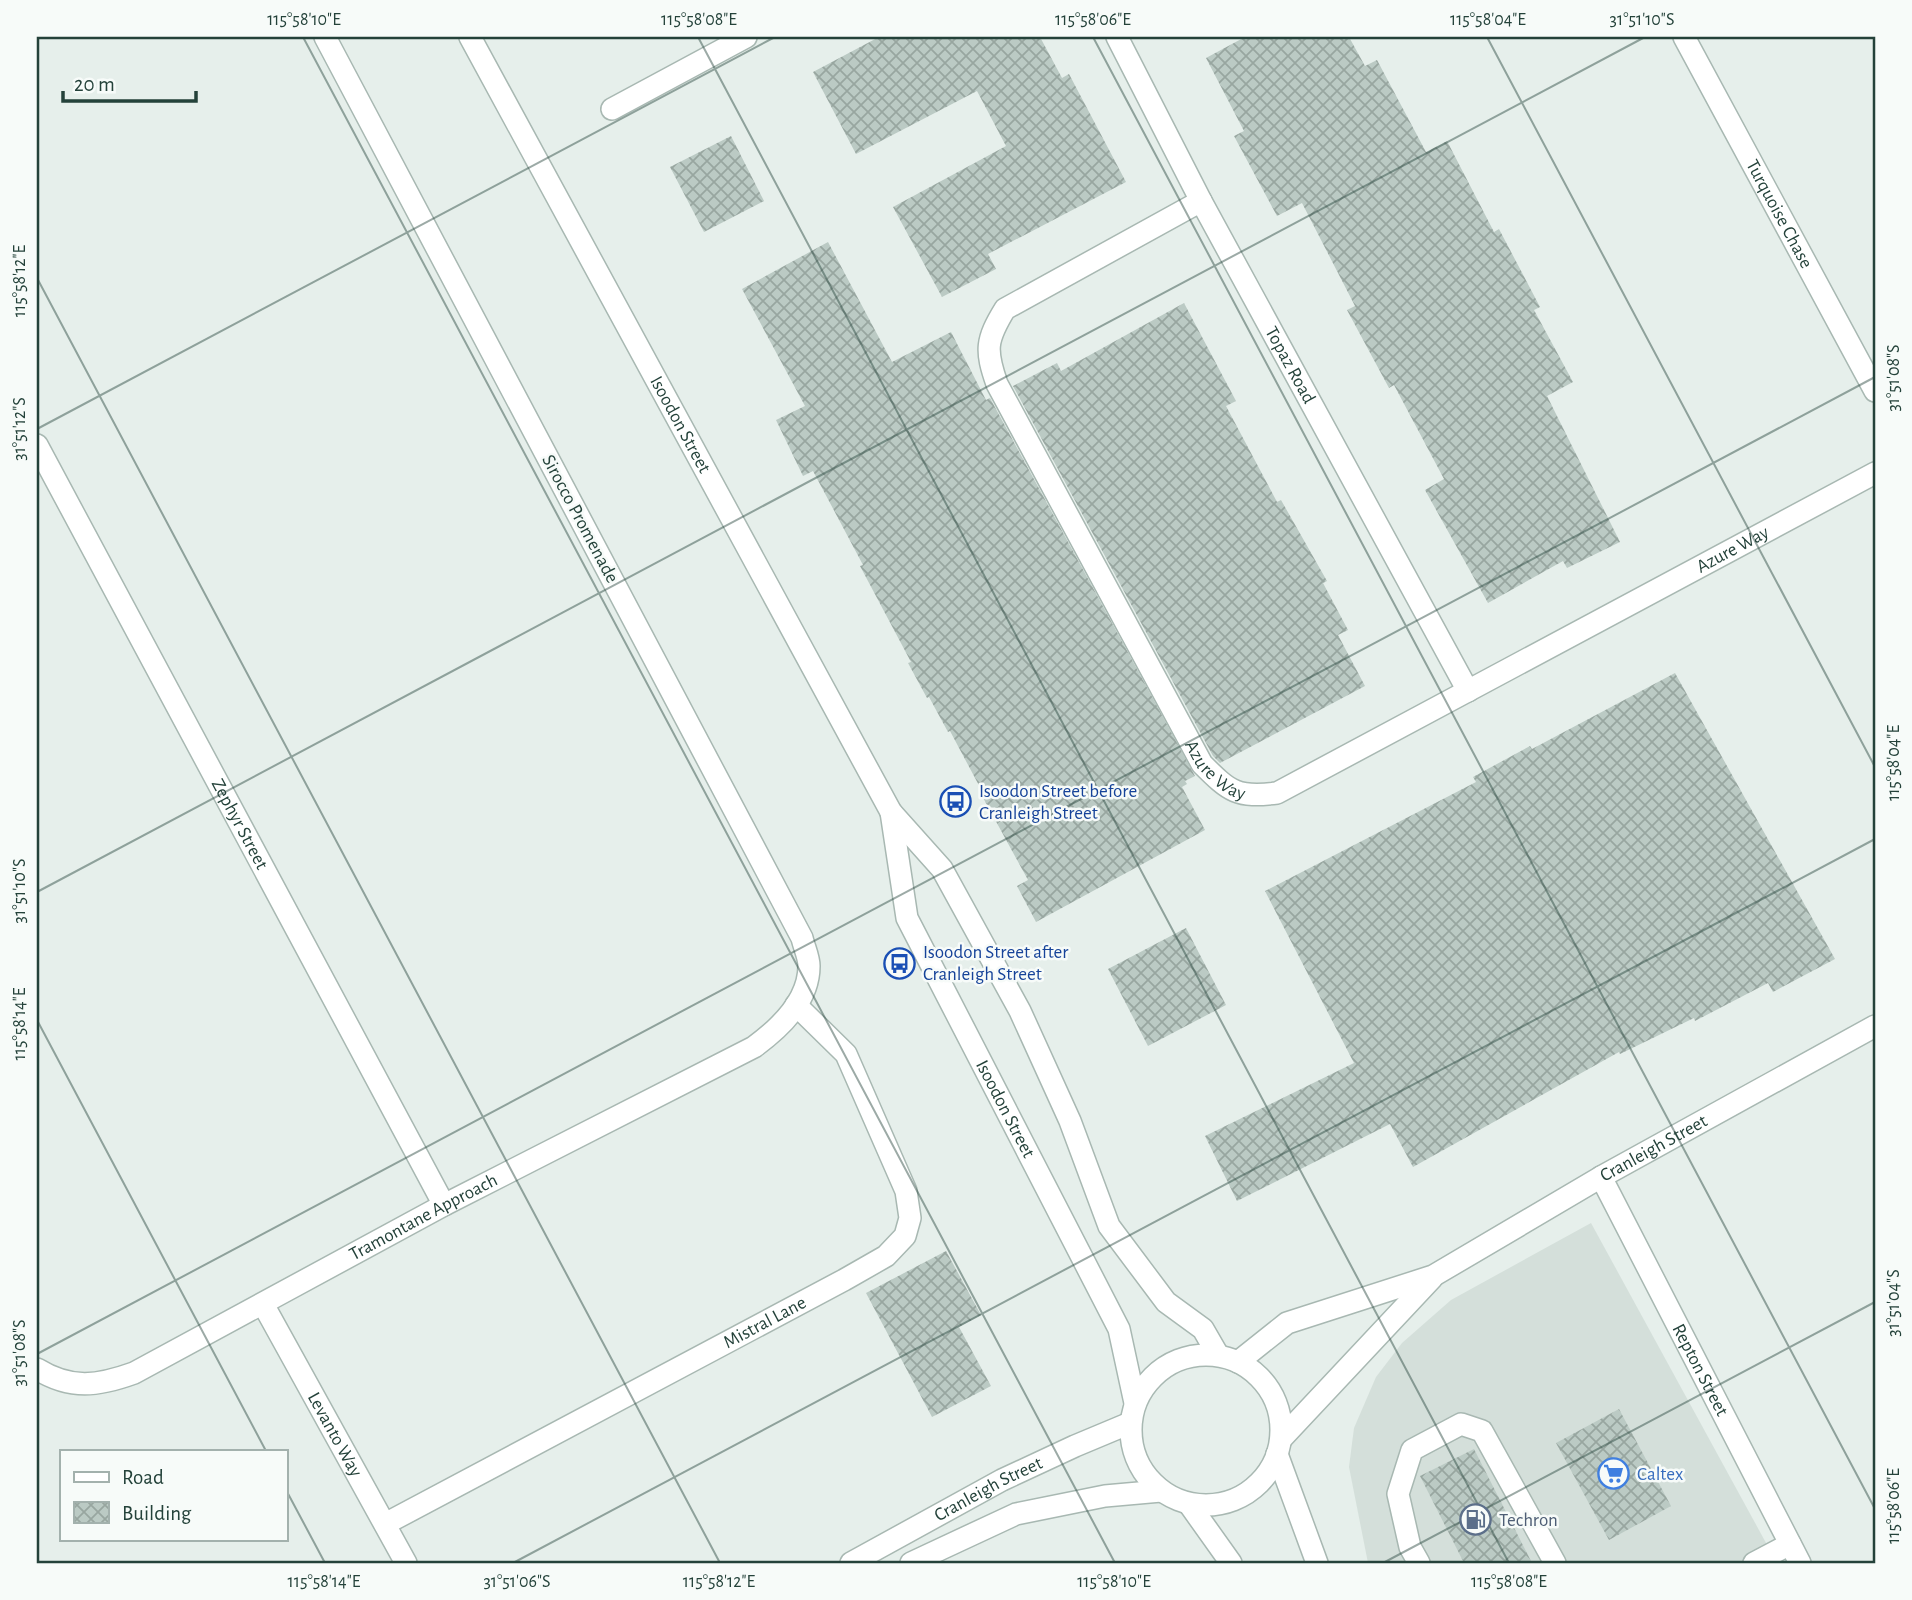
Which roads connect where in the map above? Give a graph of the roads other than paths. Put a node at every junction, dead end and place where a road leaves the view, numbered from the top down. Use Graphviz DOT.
graph roads {
  1 [pos="325,37"];
  2 [pos="470,37"];
  3 [pos="746,37"];
  4 [pos="1117,37"];
  5 [pos="1685,37"];
  6 [pos="612,109"];
  7 [pos="1201,201"];
  8 [pos="1875,391"];
  9 [pos="37,445"];
  10 [pos="1875,474"];
  11 [pos="1468,691"];
  12 [pos="891,812"];
  13 [pos="796,1005"];
  14 [pos="1875,1027"];
  15 [pos="1601,1177"];
  16 [pos="444,1205"];
  17 [pos="1433,1276"];
  18 [pos="263,1304"];
  19 [pos="1228,1359"];
  20 [pos="37,1369"];
  21 [pos="1133,1413"];
  22 [pos="1279,1446"];
  23 [pos="1161,1491"];
  24 [pos="1189,1504"];
  25 [pos="385,1524"];
  26 [pos="1795,1554"];
  27 [pos="407,1563"];
  28 [pos="851,1563"];
  29 [pos="911,1563"];
  30 [pos="1231,1563"];
  31 [pos="1317,1563"];
  32 [pos="1419,1563"];
  33 [pos="1555,1563"];
  34 [pos="1754,1563"];
  1 -- 13 [label="street, Sirocco Promenade"];
  2 -- 12 [label="street, Isoodon Street"];
  3 -- 6 [label="street"];
  4 -- 7 [label="street, Topaz Road"];
  5 -- 8 [label="street, Turquoise Chase"];
  7 -- 11 [label="street, Topaz Road"];
  7 -- 11 [label="street, Azure Way"];
  9 -- 16 [label="street, Zephyr Street"];
  10 -- 11 [label="street, Azure Way"];
  12 -- 19 [label="street, Isoodon Street"];
  12 -- 21 [label="street, Isoodon Street"];
  13 -- 16 [label="street, Tramontane Approach"];
  13 -- 25 [label="street, Mistral Lane"];
  14 -- 15 [label="street, Cranleigh Street"];
  15 -- 17 [label="street, Cranleigh Street"];
  15 -- 26 [label="street, Repton Street"];
  16 -- 18 [label="street, Tramontane Approach"];
  17 -- 19 [label="street, Cranleigh Street"];
  17 -- 22 [label="street, Cranleigh Street"];
  18 -- 20 [label="street, Tramontane Approach"];
  18 -- 25 [label="street, Levanto Way"];
  19 -- 21 [label="street"];
  19 -- 22 [label="street, Isoodon Street"];
  21 -- 23 [label="street, Isoodon Street"];
  21 -- 28 [label="street, Cranleigh Street"];
  22 -- 24 [label="street, Isoodon Street"];
  22 -- 31 [label="street, Isoodon Street"];
  23 -- 24 [label="street, Isoodon Street"];
  23 -- 29 [label="street, Cranleigh Street"];
  24 -- 30 [label="street, Isoodon Street"];
  25 -- 27 [label="street, Levanto Way"];
  26 -- 34 [label="street"];
  32 -- 33 [label="street"];
}
